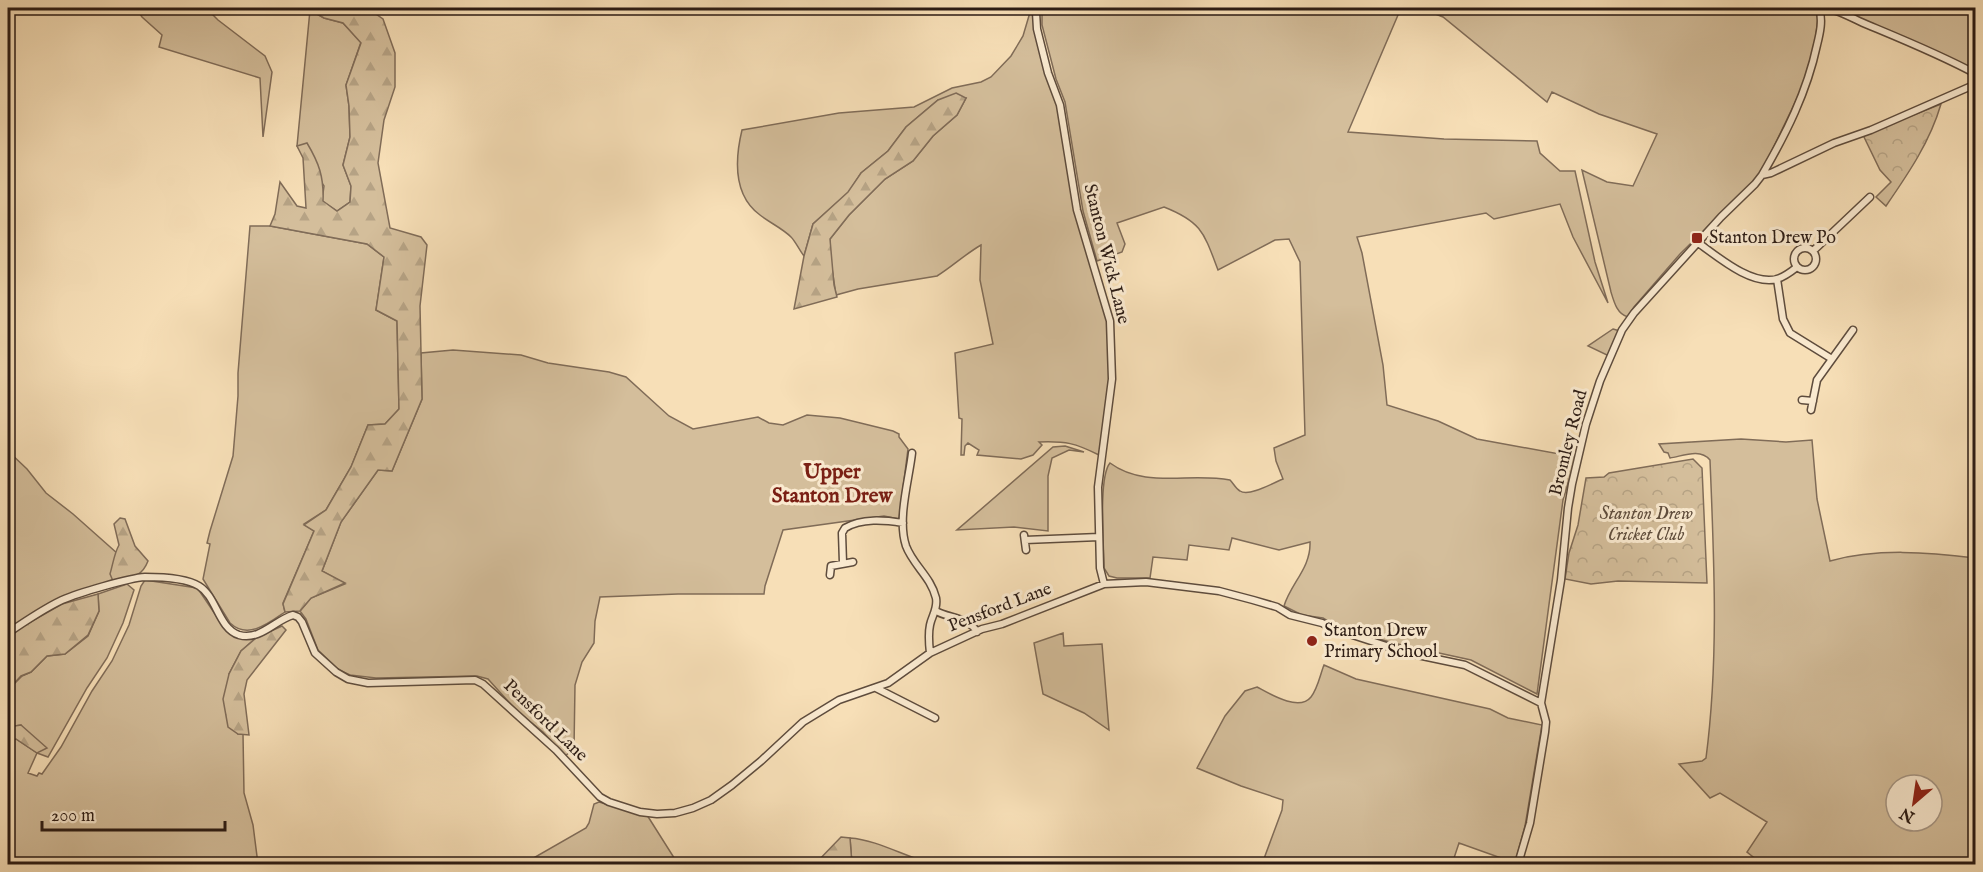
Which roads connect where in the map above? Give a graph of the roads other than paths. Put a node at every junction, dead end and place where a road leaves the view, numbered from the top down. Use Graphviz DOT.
graph roads {
  1 [pos="1033,8"];
  2 [pos="1819,8"];
  3 [pos="1976,74"];
  4 [pos="1976,84"];
  5 [pos="1762,175"];
  6 [pos="1870,197"];
  7 [pos="1698,242"];
  8 [pos="1813,251"];
  9 [pos="1797,267"];
  10 [pos="1777,279"];
  11 [pos="1853,330"];
  12 [pos="1832,359"];
  13 [pos="1802,400"];
  14 [pos="1813,401"];
  15 [pos="1811,410"];
  16 [pos="912,453"];
  17 [pos="903,523"];
  18 [pos="1099,537"];
  19 [pos="1026,550"];
  20 [pos="853,562"];
  21 [pos="843,563"];
  22 [pos="830,575"];
  23 [pos="1104,584"];
  24 [pos="936,611"];
  25 [pos="977,632"];
  26 [pos="8,633"];
  27 [pos="930,653"];
  28 [pos="876,688"];
  29 [pos="1541,703"];
  30 [pos="935,718"];
  31 [pos="1518,864"];
  1 -- 18 [label="street, Stanton Wick Lane"];
  2 -- 3 [label="street"];
  2 -- 5 [label="street, Bromley Road"];
  4 -- 5 [label="street, Bromley Road"];
  5 -- 7 [label="street, Bromley Road"];
  6 -- 8 [label="street"];
  7 -- 10 [label="street"];
  7 -- 29 [label="street, Bromley Road"];
  8 -- 9 [label="street"];
  8 -- 9 [label="street"];
  9 -- 10 [label="street"];
  10 -- 12 [label="street"];
  11 -- 12 [label="street"];
  12 -- 14 [label="street"];
  13 -- 14 [label="street"];
  14 -- 15 [label="street"];
  16 -- 17 [label="street"];
  17 -- 21 [label="street"];
  17 -- 24 [label="street"];
  18 -- 19 [label="street"];
  18 -- 23 [label="street, Stanton Wick Lane"];
  20 -- 21 [label="street"];
  21 -- 22 [label="street"];
  23 -- 25 [label="street, Pensford Lane"];
  23 -- 29 [label="street, Pensford Lane"];
  24 -- 25 [label="street"];
  24 -- 27 [label="street"];
  25 -- 27 [label="street, Pensford Lane"];
  26 -- 28 [label="street, Pensford Lane"];
  27 -- 28 [label="street, Pensford Lane"];
  28 -- 30 [label="street"];
  29 -- 31 [label="street, Bromley Road"];
}
